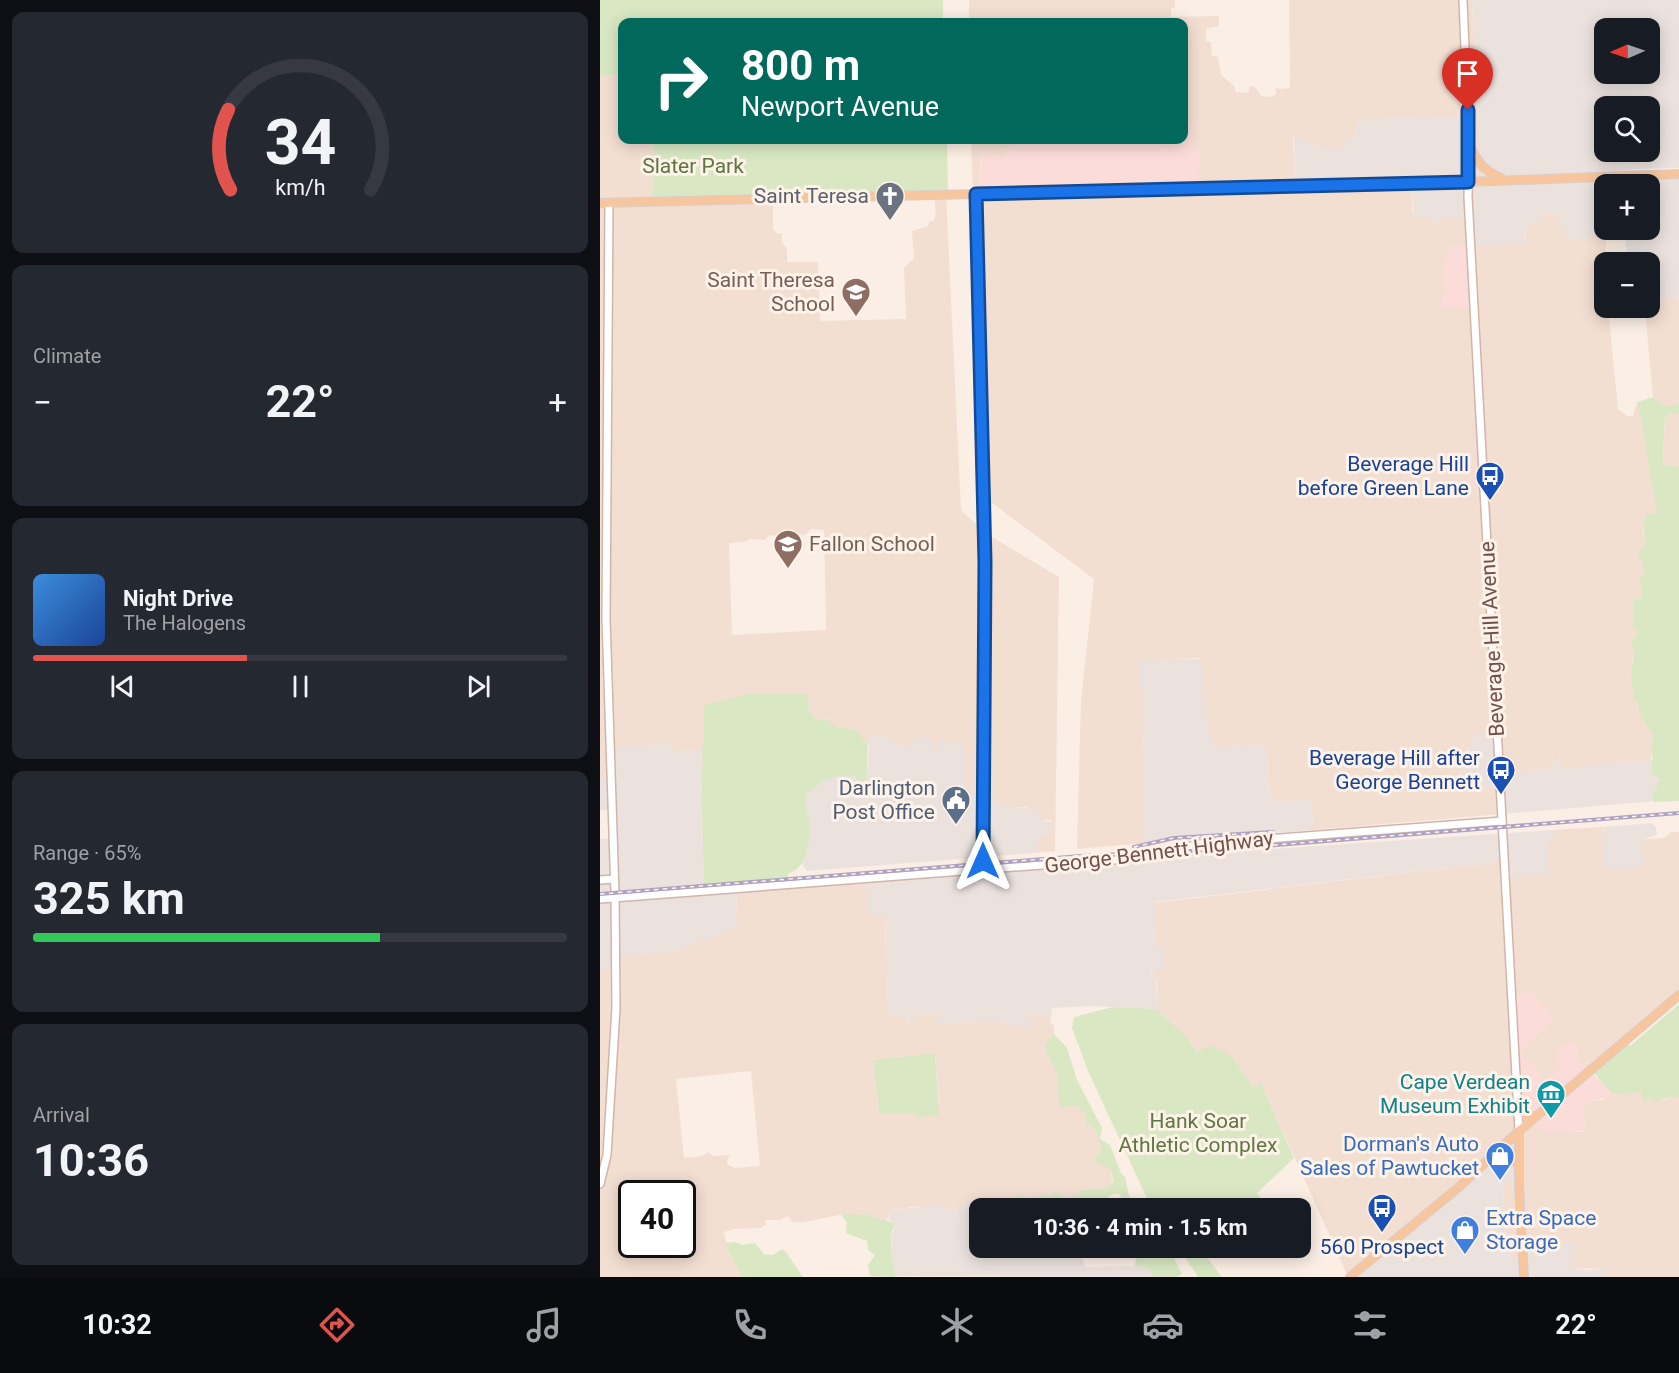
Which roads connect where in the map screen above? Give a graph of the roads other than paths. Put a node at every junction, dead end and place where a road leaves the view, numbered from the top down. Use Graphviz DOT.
graph roads {
  1 [pos="1463,0"];
  2 [pos="1469,145"];
  3 [pos="1679,174"];
  4 [pos="1505,180"];
  5 [pos="1468,182"];
  6 [pos="976,194"];
  7 [pos="600,203"];
  8 [pos="609,203"];
  9 [pos="1502,821"];
  10 [pos="983,870"];
  11 [pos="614,879"];
  12 [pos="600,880"];
  13 [pos="614,898"];
  14 [pos="600,899"];
  15 [pos="1679,995"];
  16 [pos="1518,1109"];
  17 [pos="1536,1118"];
  18 [pos="1519,1131"];
  19 [pos="1500,1150"];
  20 [pos="1518,1167"];
  21 [pos="600,1184"];
  22 [pos="1350,1277"];
  23 [pos="1524,1277"];
  1 -- 2 [label="street, Beverage Hill Avenue"];
  2 -- 4 [label="main road"];
  2 -- 5 [label="street, Beverage Hill Avenue"];
  3 -- 4 [label="main road"];
  4 -- 5 [label="main road"];
  5 -- 6 [label="main road"];
  5 -- 9 [label="street, Beverage Hill Avenue"];
  6 -- 8 [label="main road"];
  6 -- 10 [label="street"];
  7 -- 8 [label="main road"];
  8 -- 11 [label="street"];
  9 -- 10 [label="street, George Bennett Highway"];
  9 -- 16 [label="street, Beverage Hill Avenue"];
  10 -- 13 [label="street, George Bennett Highway"];
  11 -- 12 [label="street"];
  11 -- 13 [label="street"];
  13 -- 14 [label="street, George Bennett Highway"];
  13 -- 21 [label="street"];
  15 -- 17 [label="main road"];
  16 -- 17 [label="main road"];
  16 -- 18 [label="street, Beverage Hill Avenue"];
  17 -- 18 [label="main road"];
  18 -- 19 [label="main road"];
  18 -- 20 [label="main road, Beverage Hill Avenue"];
  19 -- 20 [label="main road"];
  19 -- 22 [label="main road"];
  20 -- 23 [label="main road, Beverage Hill Avenue"];
}
